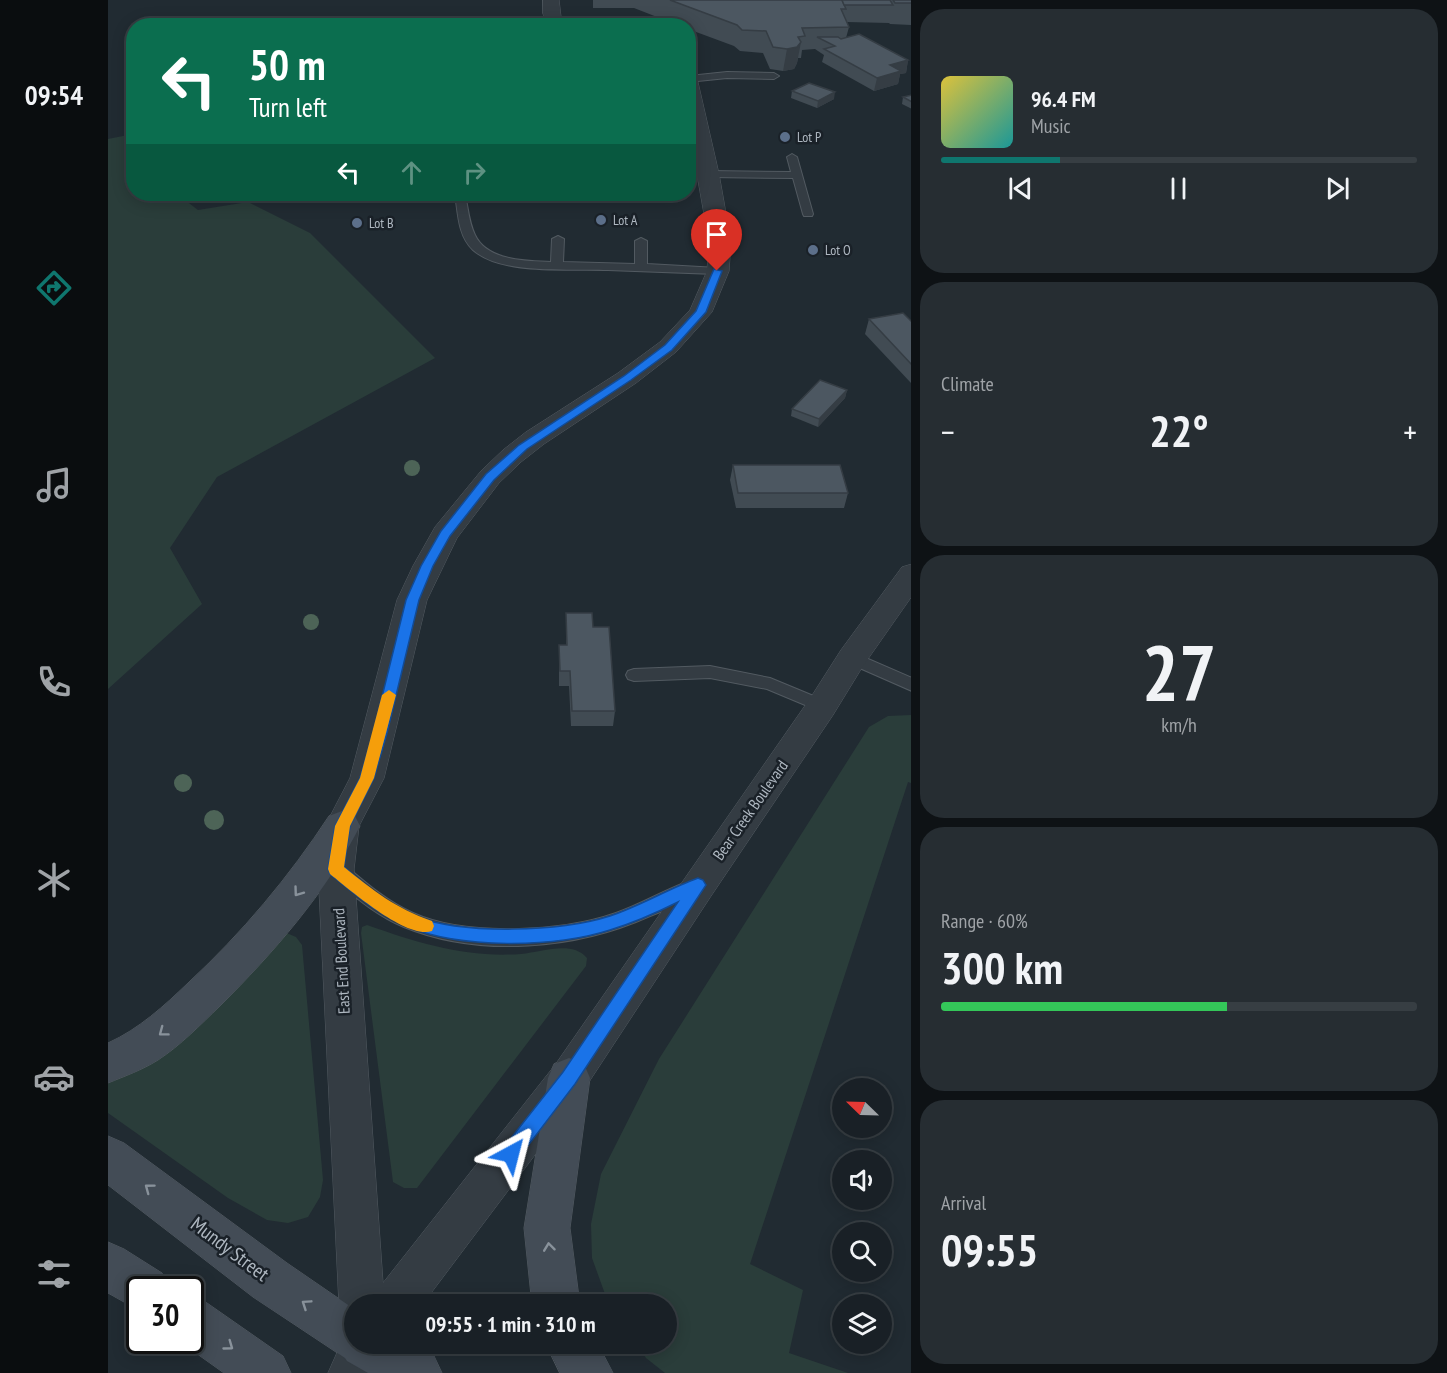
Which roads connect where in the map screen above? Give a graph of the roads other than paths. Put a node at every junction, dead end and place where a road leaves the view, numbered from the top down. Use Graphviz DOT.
graph roads {
  1 [pos="551,0"];
  2 [pos="552,18"];
  3 [pos="774,76"];
  4 [pos="696,77"];
  5 [pos="696,110"];
  6 [pos="792,157"];
  7 [pos="710,174"];
  8 [pos="797,175"];
  9 [pos="461,201"];
  10 [pos="808,214"];
  11 [pos="558,239"];
  12 [pos="640,241"];
  13 [pos="557,264"];
  14 [pos="641,268"];
  15 [pos="717,271"];
  16 [pos="911,575"];
  17 [pos="852,658"];
  18 [pos="634,675"];
  19 [pos="911,685"];
  20 [pos="822,706"];
  21 [pos="342,826"];
  22 [pos="336,869"];
  23 [pos="698,885"];
  24 [pos="108,1063"];
  25 [pos="569,1078"];
  26 [pos="108,1158"];
  27 [pos="108,1265"];
  28 [pos="126,1277"];
  29 [pos="361,1294"];
  30 [pos="402,1294"];
  31 [pos="555,1294"];
  32 [pos="204,1330"];
  33 [pos="344,1330"];
  34 [pos="360,1354"];
  35 [pos="382,1354"];
  36 [pos="576,1354"];
  37 [pos="266,1373"];
  38 [pos="351,1373"];
  39 [pos="417,1373"];
  40 [pos="588,1373"];
  1 -- 2 [label="street"];
  3 -- 4 [label="lane"];
  5 -- 7 [label="street, East End Boulevard"];
  6 -- 8 [label="lane"];
  7 -- 8 [label="lane"];
  7 -- 15 [label="street, East End Boulevard"];
  8 -- 10 [label="lane"];
  9 -- 13 [label="lane"];
  11 -- 13 [label="lane"];
  12 -- 14 [label="lane"];
  13 -- 14 [label="lane"];
  14 -- 15 [label="lane"];
  15 -- 21 [label="street, East End Boulevard"];
  16 -- 17 [label="street, Bear Creek Boulevard"];
  17 -- 19 [label="lane"];
  17 -- 20 [label="street, Bear Creek Boulevard"];
  18 -- 20 [label="lane"];
  20 -- 23 [label="street, Bear Creek Boulevard"];
  21 -- 22 [label="street, East End Boulevard"];
  21 -- 24 [label="main road, one-way"];
  22 -- 23 [label="lane"];
  22 -- 29 [label="street, East End Boulevard"];
  23 -- 25 [label="street, Bear Creek Boulevard"];
  25 -- 30 [label="street, Bear Creek Boulevard"];
  31 -- 25 [label="main road, one-way"];
  33 -- 26 [label="main road, Mundy Street, one-way"];
  27 -- 28 [label="main road"];
  32 -- 37 [label="main road, one-way"];
  34 -- 38 [label="street"];
  35 -- 39 [label="main road"];
  36 -- 40 [label="main road"];
}
